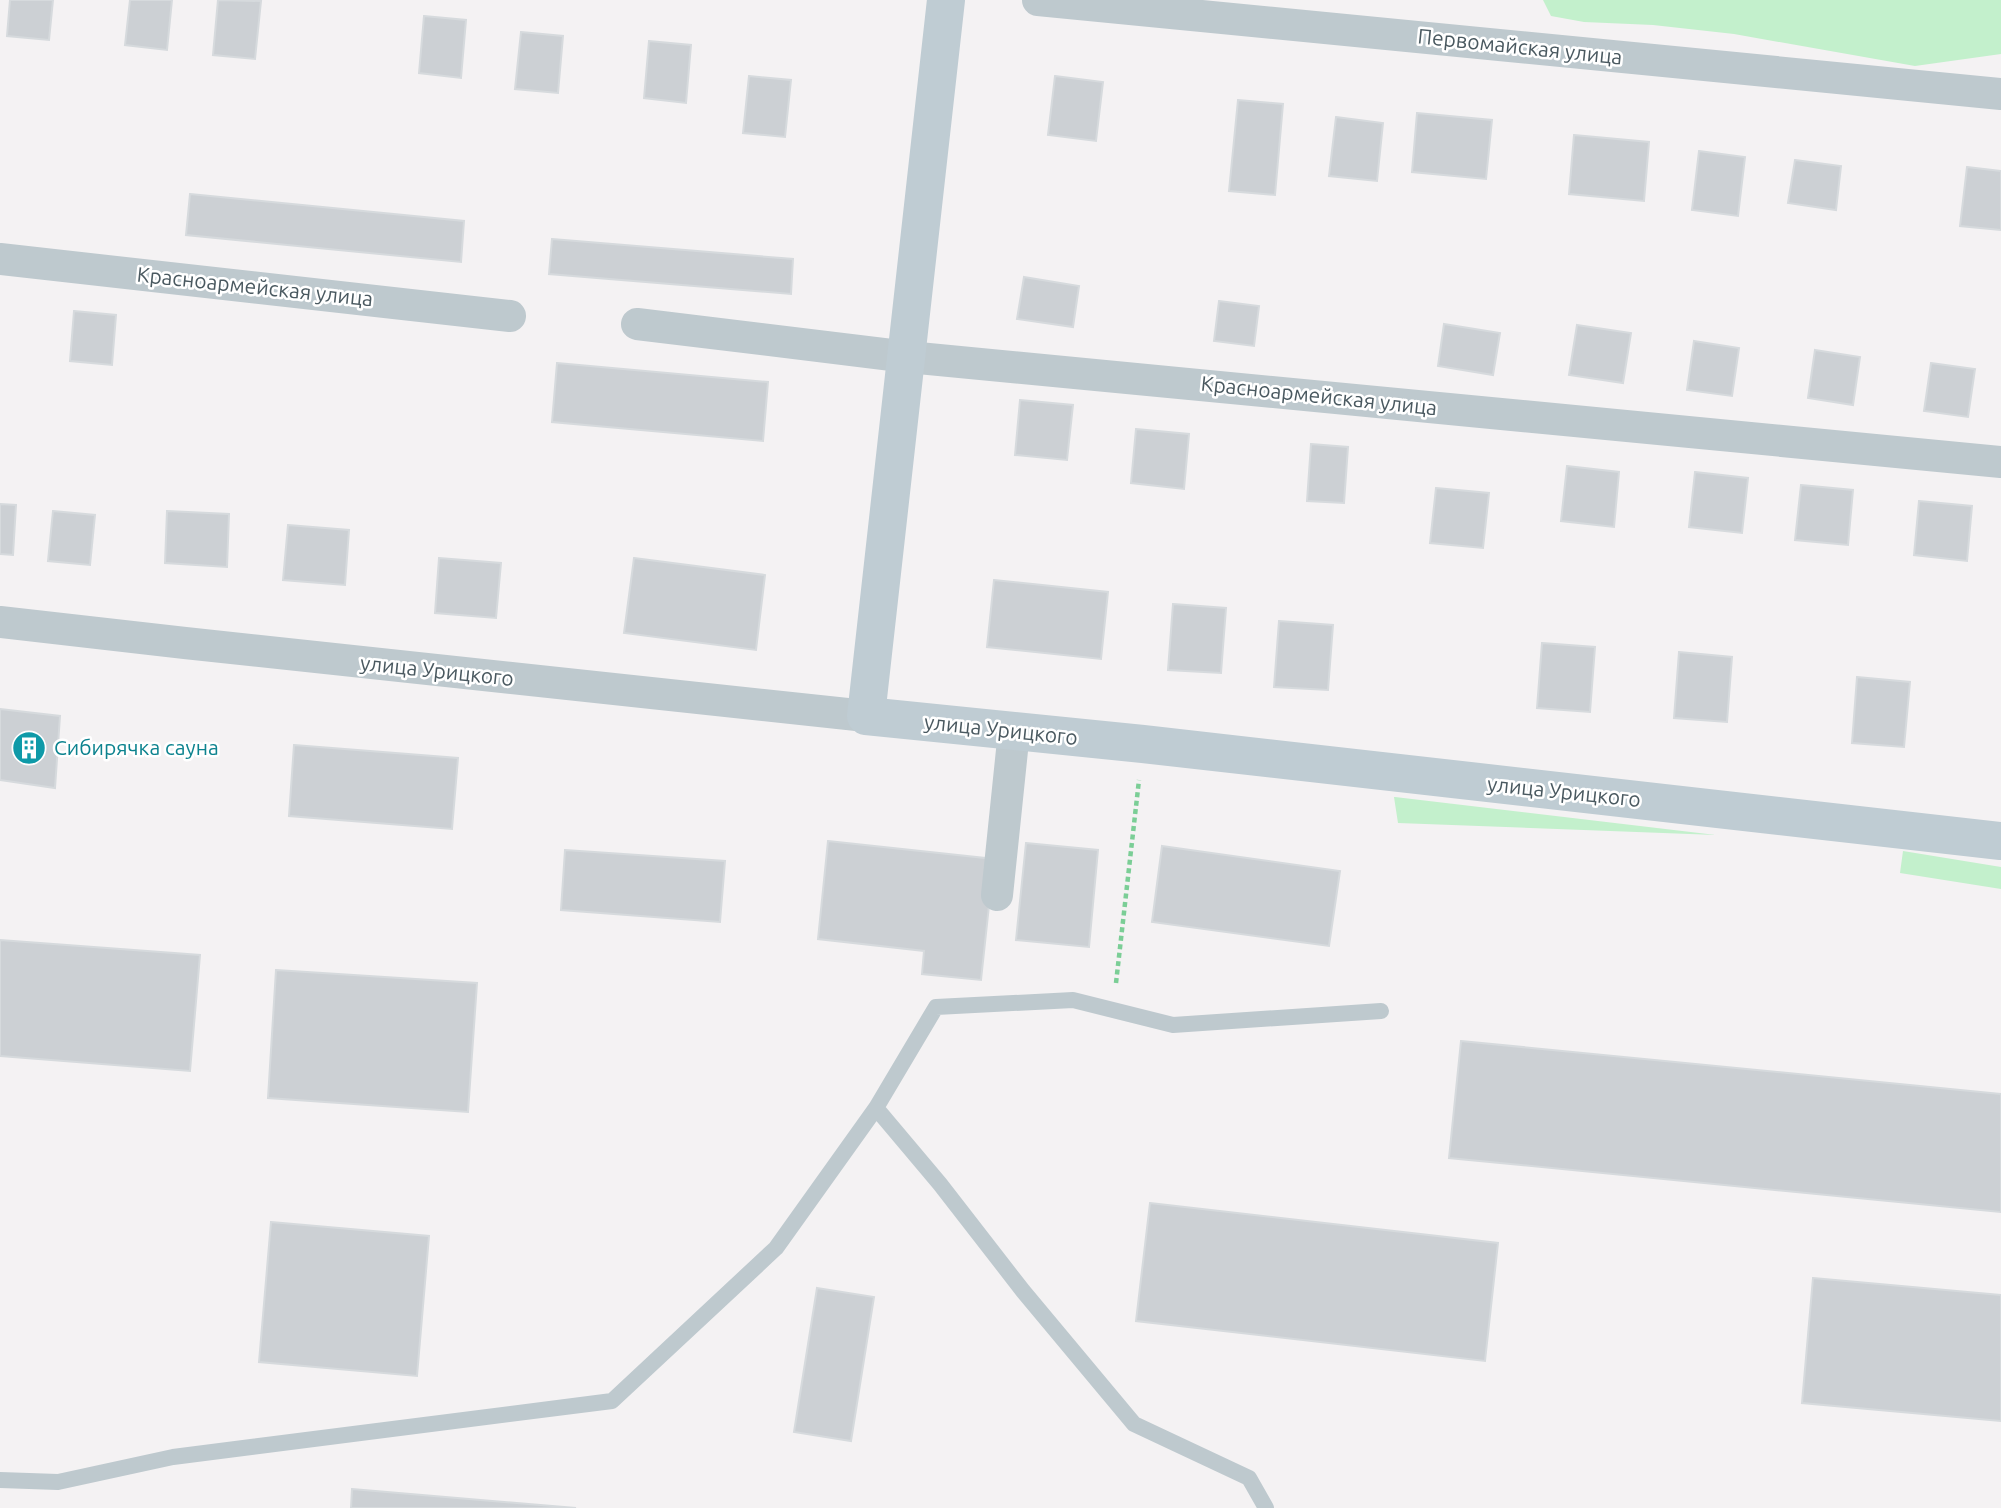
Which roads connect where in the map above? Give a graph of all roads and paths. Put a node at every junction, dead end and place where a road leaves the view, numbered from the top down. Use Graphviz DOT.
graph roads {
  1 [pos="946,0"];
  2 [pos="1038,0"];
  3 [pos="2001,94"];
  4 [pos="0,259"];
  5 [pos="510,316"];
  6 [pos="637,324"];
  7 [pos="908,356"];
  8 [pos="2001,462"];
  9 [pos="0,622"];
  10 [pos="866,716"];
  11 [pos="1014,731"];
  12 [pos="1143,744"];
  13 [pos="2001,841"];
  14 [pos="997,895"];
  15 [pos="1113,1010"];
  16 [pos="1381,1011"];
  17 [pos="876,1108"];
  18 [pos="0,1480"];
  19 [pos="1266,1508"];
  1 -- 7 [label="street"];
  2 -- 3 [label="street, Первомайская улица"];
  4 -- 5 [label="street, Красноармейская улица"];
  6 -- 7 [label="street, Красноармейская улица"];
  7 -- 8 [label="street, Красноармейская улица"];
  7 -- 10 [label="street"];
  9 -- 10 [label="street, улица Урицкого"];
  10 -- 11 [label="street, улица Урицкого"];
  11 -- 12 [label="street, улица Урицкого"];
  11 -- 14 [label="street"];
  12 -- 13 [label="street, улица Урицкого"];
  12 -- 15 [label="path"];
  15 -- 16 [label="lane"];
  15 -- 17 [label="lane"];
  17 -- 18 [label="lane"];
  17 -- 19 [label="lane"];
}
